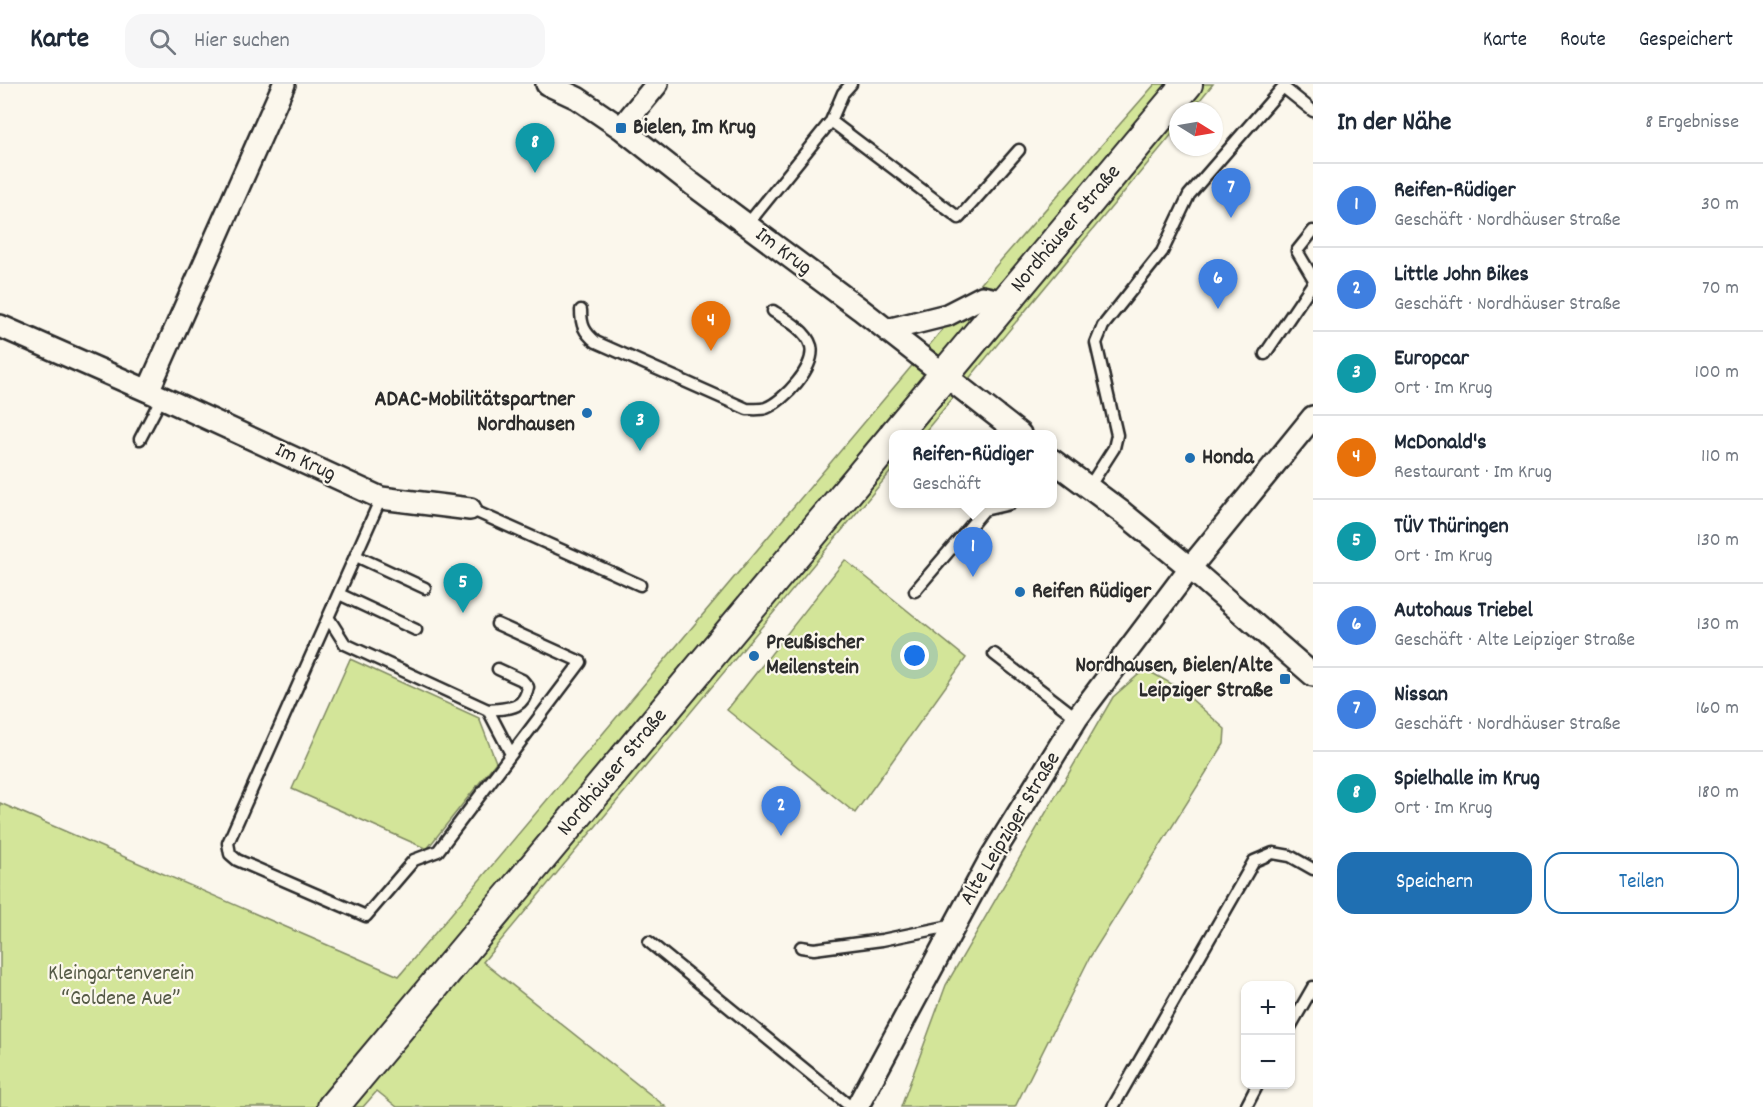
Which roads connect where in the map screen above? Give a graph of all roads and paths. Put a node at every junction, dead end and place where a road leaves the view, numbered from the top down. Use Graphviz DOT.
graph roads {
  1 [pos="284,84"];
  2 [pos="547,84"];
  3 [pos="657,84"];
  4 [pos="850,84"];
  5 [pos="1187,84"];
  6 [pos="1313,111"];
  7 [pos="831,121"];
  8 [pos="621,128"];
  9 [pos="1019,150"];
  10 [pos="747,225"];
  11 [pos="1313,231"];
  12 [pos="1313,278"];
  13 [pos="1313,283"];
  14 [pos="1005,302"];
  15 [pos="581,310"];
  16 [pos="774,311"];
  17 [pos="0,326"];
  18 [pos="887,330"];
  19 [pos="1265,354"];
  20 [pos="944,375"];
  21 [pos="155,394"];
  22 [pos="1313,417"];
  23 [pos="898,430"];
  24 [pos="1014,430"];
  25 [pos="140,439"];
  26 [pos="889,441"];
  27 [pos="1057,468"];
  28 [pos="1089,487"];
  29 [pos="381,498"];
  30 [pos="993,508"];
  31 [pos="470,509"];
  32 [pos="356,556"];
  33 [pos="1191,568"];
  34 [pos="640,585"];
  35 [pos="425,588"];
  36 [pos="915,591"];
  37 [pos="339,594"];
  38 [pos="328,617"];
  39 [pos="497,624"];
  40 [pos="416,630"];
  41 [pos="994,654"];
  42 [pos="498,669"];
  43 [pos="1313,675"];
  44 [pos="488,710"];
  45 [pos="1077,718"];
  46 [pos="511,754"];
  47 [pos="1313,869"];
  48 [pos="955,924"];
  49 [pos="649,942"];
  50 [pos="801,946"];
  51 [pos="1313,987"];
  52 [pos="1295,1018"];
  53 [pos="1255,1089"];
  54 [pos="333,1107"];
  55 [pos="851,1107"];
  56 [pos="857,1107"];
  57 [pos="1113,1107"];
  58 [pos="1246,1107"];
  1 -- 21 [label="street"];
  2 -- 8 [label="street, Im Krug"];
  3 -- 8 [label="street"];
  4 -- 7 [label="lane"];
  5 -- 14 [label="main road, Nordhäuser Straße"];
  6 -- 28 [label="lane"];
  7 -- 9 [label="lane"];
  7 -- 10 [label="lane"];
  8 -- 10 [label="street, Im Krug"];
  10 -- 18 [label="street, Im Krug"];
  11 -- 12 [label="lane"];
  13 -- 19 [label="lane"];
  14 -- 18 [label="street"];
  14 -- 20 [label="main road, Nordhäuser Straße"];
  15 -- 16 [label="lane"];
  17 -- 21 [label="street, Im Krug"];
  18 -- 20 [label="street, Im Krug"];
  20 -- 23 [label="main road, Nordhäuser Straße"];
  20 -- 24 [label="street"];
  21 -- 25 [label="lane"];
  21 -- 29 [label="street, Im Krug"];
  22 -- 33 [label="street, Alte Leipziger Straße"];
  26 -- 54 [label="main road, Nordhäuser Straße"];
  27 -- 28 [label="street"];
  28 -- 33 [label="street"];
  29 -- 31 [label="street, Im Krug"];
  29 -- 32 [label="lane"];
  30 -- 36 [label="lane"];
  31 -- 34 [label="lane"];
  32 -- 35 [label="lane"];
  32 -- 37 [label="lane"];
  33 -- 43 [label="street"];
  33 -- 45 [label="street, Alte Leipziger Straße"];
  37 -- 38 [label="lane"];
  37 -- 40 [label="lane"];
  38 -- 44 [label="lane"];
  38 -- 46 [label="lane"];
  39 -- 46 [label="lane"];
  41 -- 45 [label="lane"];
  42 -- 44 [label="lane"];
  44 -- 46 [label="lane"];
  45 -- 48 [label="street, Alte Leipziger Straße"];
  47 -- 57 [label="lane"];
  48 -- 50 [label="lane"];
  48 -- 56 [label="street, Alte Leipziger Straße"];
  49 -- 55 [label="lane"];
  51 -- 52 [label="lane"];
  53 -- 58 [label="lane"];
}
